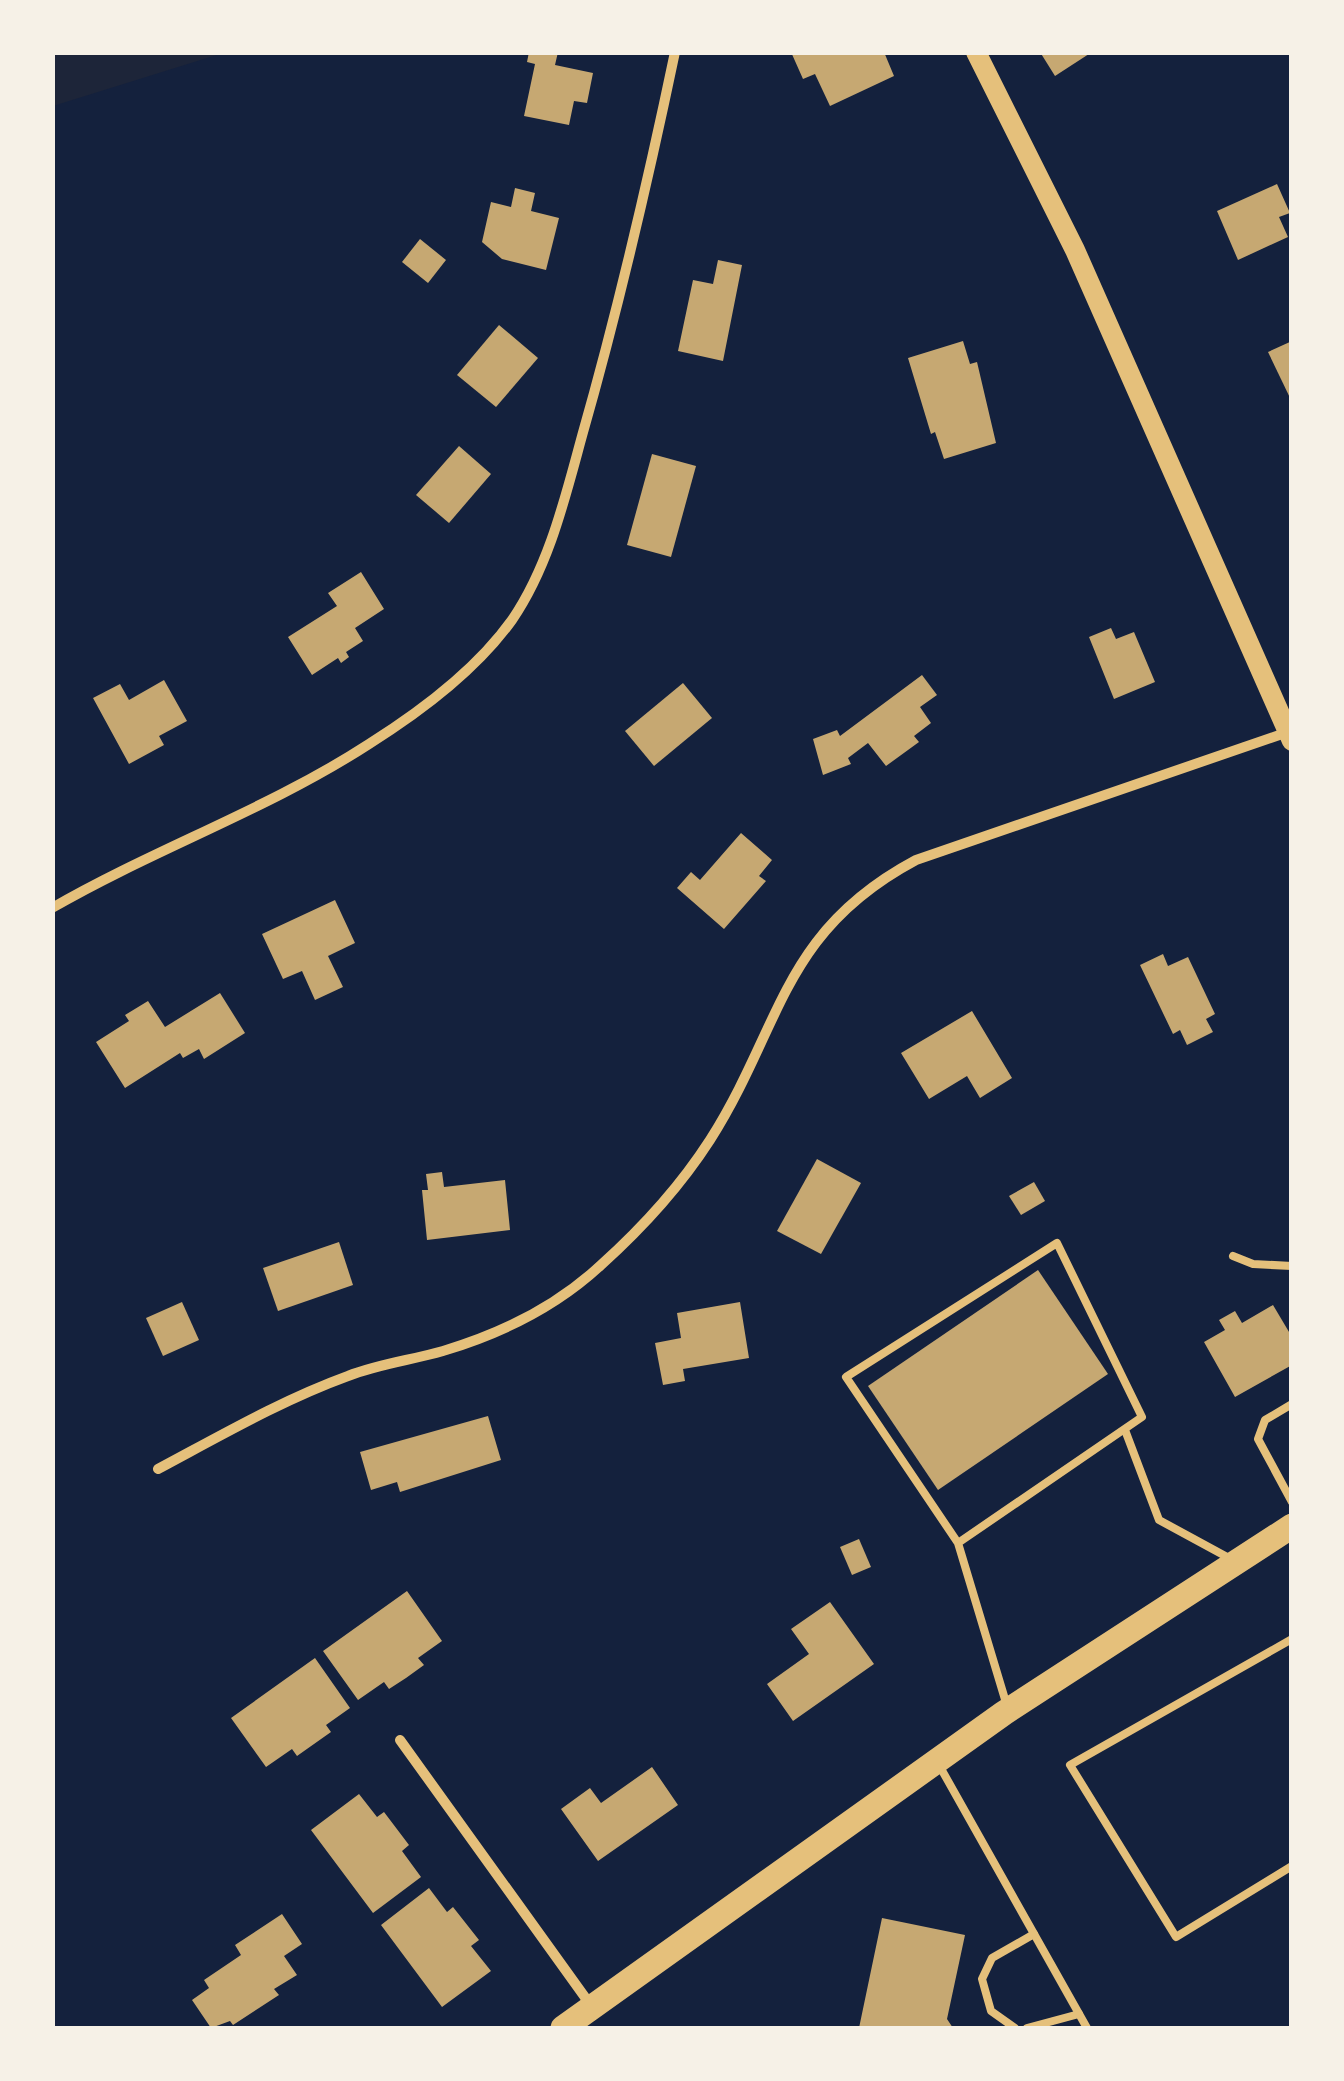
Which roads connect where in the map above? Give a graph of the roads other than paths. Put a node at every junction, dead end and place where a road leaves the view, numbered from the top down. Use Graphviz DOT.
graph roads {
  1 [pos="676,52"];
  2 [pos="976,52"];
  3 [pos="1290,737"];
  4 [pos="52,908"];
  5 [pos="1233,1256"];
  6 [pos="1292,1266"];
  7 [pos="1292,1404"];
  8 [pos="1125,1430"];
  9 [pos="158,1469"];
  10 [pos="1292,1502"];
  11 [pos="1292,1526"];
  12 [pos="958,1543"];
  13 [pos="1235,1561"];
  14 [pos="1292,1639"];
  15 [pos="1008,1710"];
  16 [pos="400,1740"];
  17 [pos="937,1762"];
  18 [pos="1292,1866"];
  19 [pos="1034,1934"];
  20 [pos="593,2007"];
  21 [pos="1078,2014"];
  22 [pos="563,2028"];
  23 [pos="1015,2028"];
  24 [pos="1027,2028"];
  25 [pos="1087,2028"];
  1 -- 4 [label="street"];
  2 -- 3 [label="main road"];
  3 -- 9 [label="street"];
  5 -- 6 [label="lane"];
  7 -- 10 [label="lane"];
  8 -- 12 [label="lane"];
  8 -- 12 [label="lane"];
  8 -- 13 [label="lane"];
  11 -- 13 [label="main road"];
  12 -- 15 [label="lane"];
  13 -- 15 [label="main road"];
  14 -- 18 [label="lane"];
  15 -- 17 [label="main road"];
  16 -- 20 [label="street"];
  17 -- 19 [label="lane"];
  17 -- 20 [label="main road"];
  19 -- 21 [label="lane"];
  19 -- 23 [label="lane"];
  20 -- 22 [label="main road"];
  21 -- 24 [label="lane"];
  21 -- 25 [label="lane"];
}
